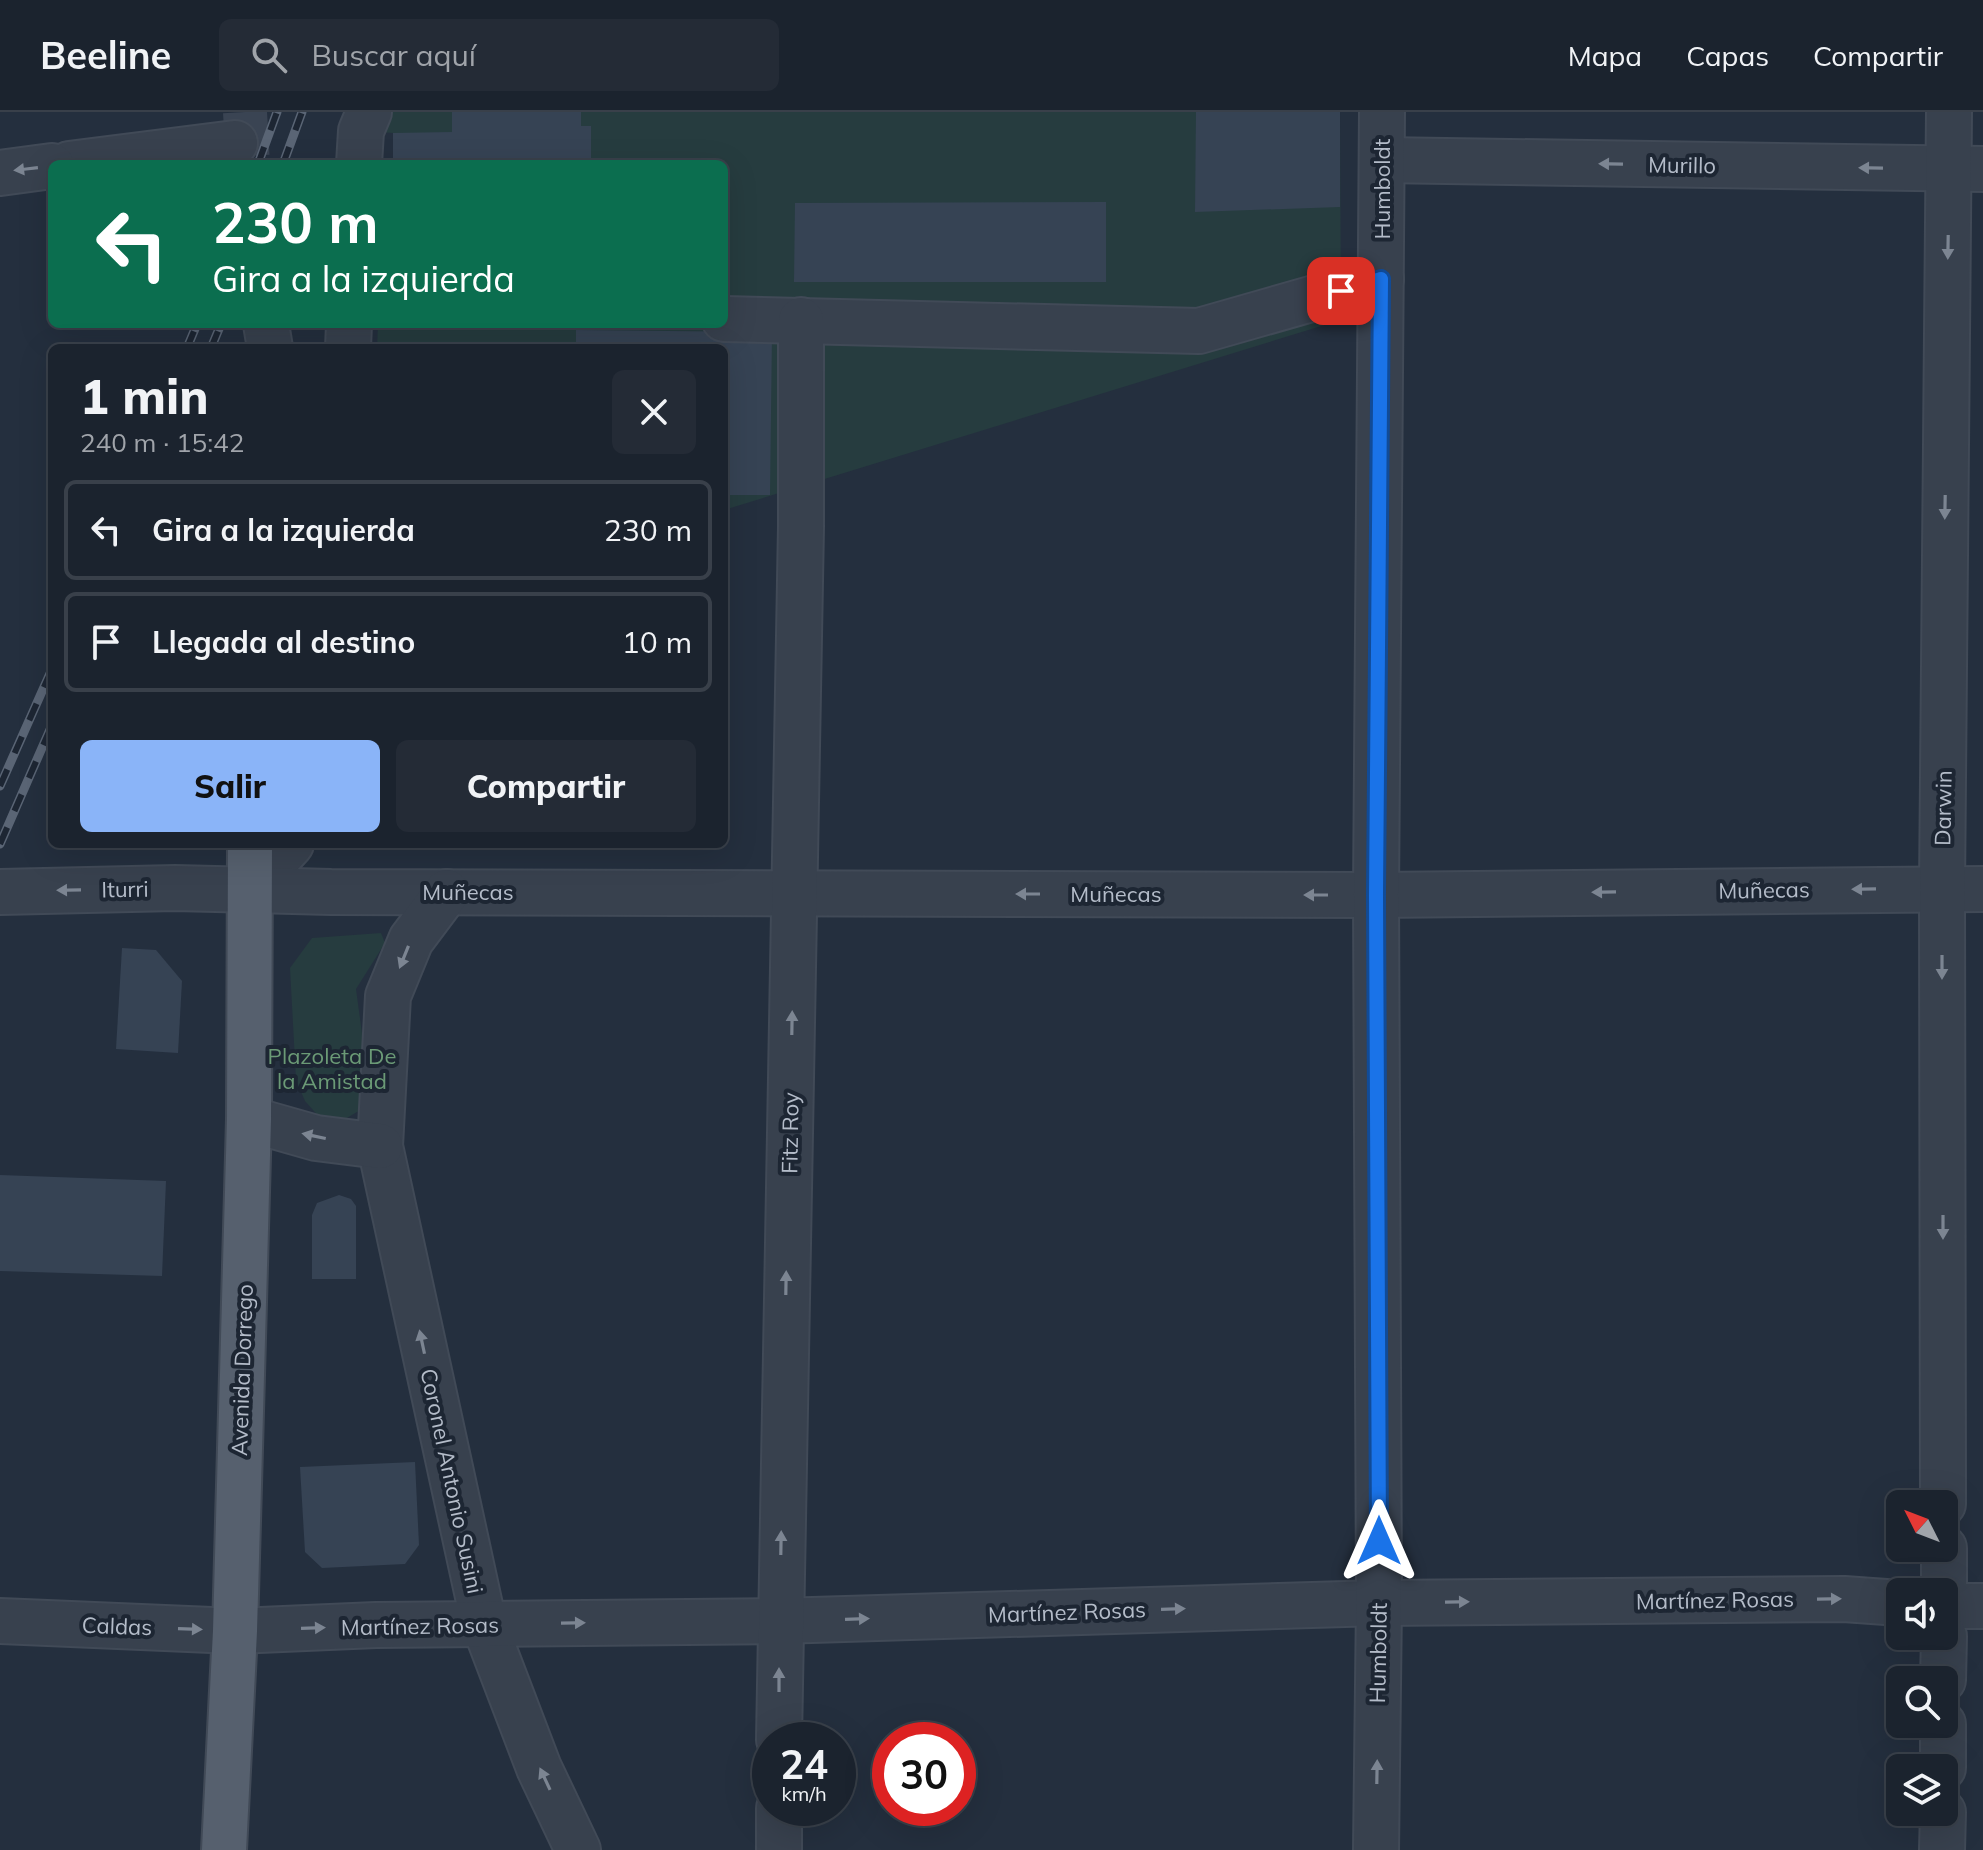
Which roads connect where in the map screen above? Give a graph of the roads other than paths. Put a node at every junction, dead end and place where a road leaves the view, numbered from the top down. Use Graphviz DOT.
graph roads {
  1 [pos="369,112"];
  2 [pos="1382,112"];
  3 [pos="1949,112"];
  4 [pos="235,140"];
  5 [pos="97,160"];
  6 [pos="359,160"];
  7 [pos="1382,160"];
  8 [pos="48,167"];
  9 [pos="1966,169"];
  10 [pos="0,173"];
  11 [pos="1381,279"];
  12 [pos="728,319"];
  13 [pos="801,320"];
  14 [pos="233,848"];
  15 [pos="250,848"];
  16 [pos="287,848"];
  17 [pos="1962,889"];
  18 [pos="249,890"];
  19 [pos="0,892"];
  20 [pos="447,892"];
  21 [pos="795,893"];
  22 [pos="1376,895"];
  23 [pos="249,1119"];
  24 [pos="380,1146"];
  25 [pos="1943,1490"];
  26 [pos="1886,1602"];
  27 [pos="1379,1603"];
  28 [pos="1958,1606"];
  29 [pos="1983,1606"];
  30 [pos="0,1621"];
  31 [pos="779,1621"];
  32 [pos="484,1624"];
  33 [pos="235,1631"];
  34 [pos="779,1722"];
  35 [pos="779,1826"];
  36 [pos="1943,1826"];
  37 [pos="224,1850"];
  38 [pos="578,1850"];
  39 [pos="779,1850"];
  40 [pos="1376,1850"];
  41 [pos="1942,1850"];
  1 -- 6 [label="street"];
  2 -- 7 [label="street, Humboldt"];
  3 -- 9 [label="street, Darwin"];
  4 -- 5 [label="street"];
  9 -- 7 [label="street, Murillo, one-way"];
  7 -- 11 [label="street, Humboldt"];
  8 -- 10 [label="street, one-way"];
  9 -- 17 [label="street, Darwin, one-way"];
  11 -- 13 [label="street"];
  11 -- 22 [label="street, Humboldt"];
  12 -- 13 [label="street"];
  13 -- 21 [label="street, Fitz Roy"];
  14 -- 18 [label="street, Avenida Dorrego"];
  15 -- 18 [label="main road, Avenida Dorrego"];
  16 -- 18 [label="street"];
  17 -- 22 [label="street, Muñecas, one-way"];
  17 -- 25 [label="street, Darwin, one-way"];
  18 -- 19 [label="street, Iturri, one-way"];
  18 -- 20 [label="street, Muñecas"];
  18 -- 23 [label="main road, Avenida Dorrego"];
  20 -- 21 [label="street, Muñecas"];
  20 -- 24 [label="street, Coronel Antonio Susini, one-way"];
  22 -- 21 [label="street, Muñecas, one-way"];
  31 -- 21 [label="street, Fitz Roy, one-way"];
  22 -- 27 [label="street, Humboldt"];
  24 -- 23 [label="street, one-way"];
  23 -- 33 [label="main road, Avenida Dorrego"];
  32 -- 24 [label="street, Coronel Antonio Susini, one-way"];
  27 -- 26 [label="street, Martínez Rosas, one-way"];
  31 -- 27 [label="street, Martínez Rosas, one-way"];
  40 -- 27 [label="street, Humboldt, one-way"];
  28 -- 29 [label="street"];
  30 -- 33 [label="street, Caldas, one-way"];
  32 -- 31 [label="street, Martínez Rosas, one-way"];
  34 -- 31 [label="street, Fitz Roy, one-way"];
  33 -- 32 [label="street, Martínez Rosas, one-way"];
  38 -- 32 [label="street, Coronel Antonio Susini, one-way"];
  33 -- 37 [label="main road, Avenida Dorrego"];
  35 -- 39 [label="street"];
  36 -- 41 [label="street"];
}
